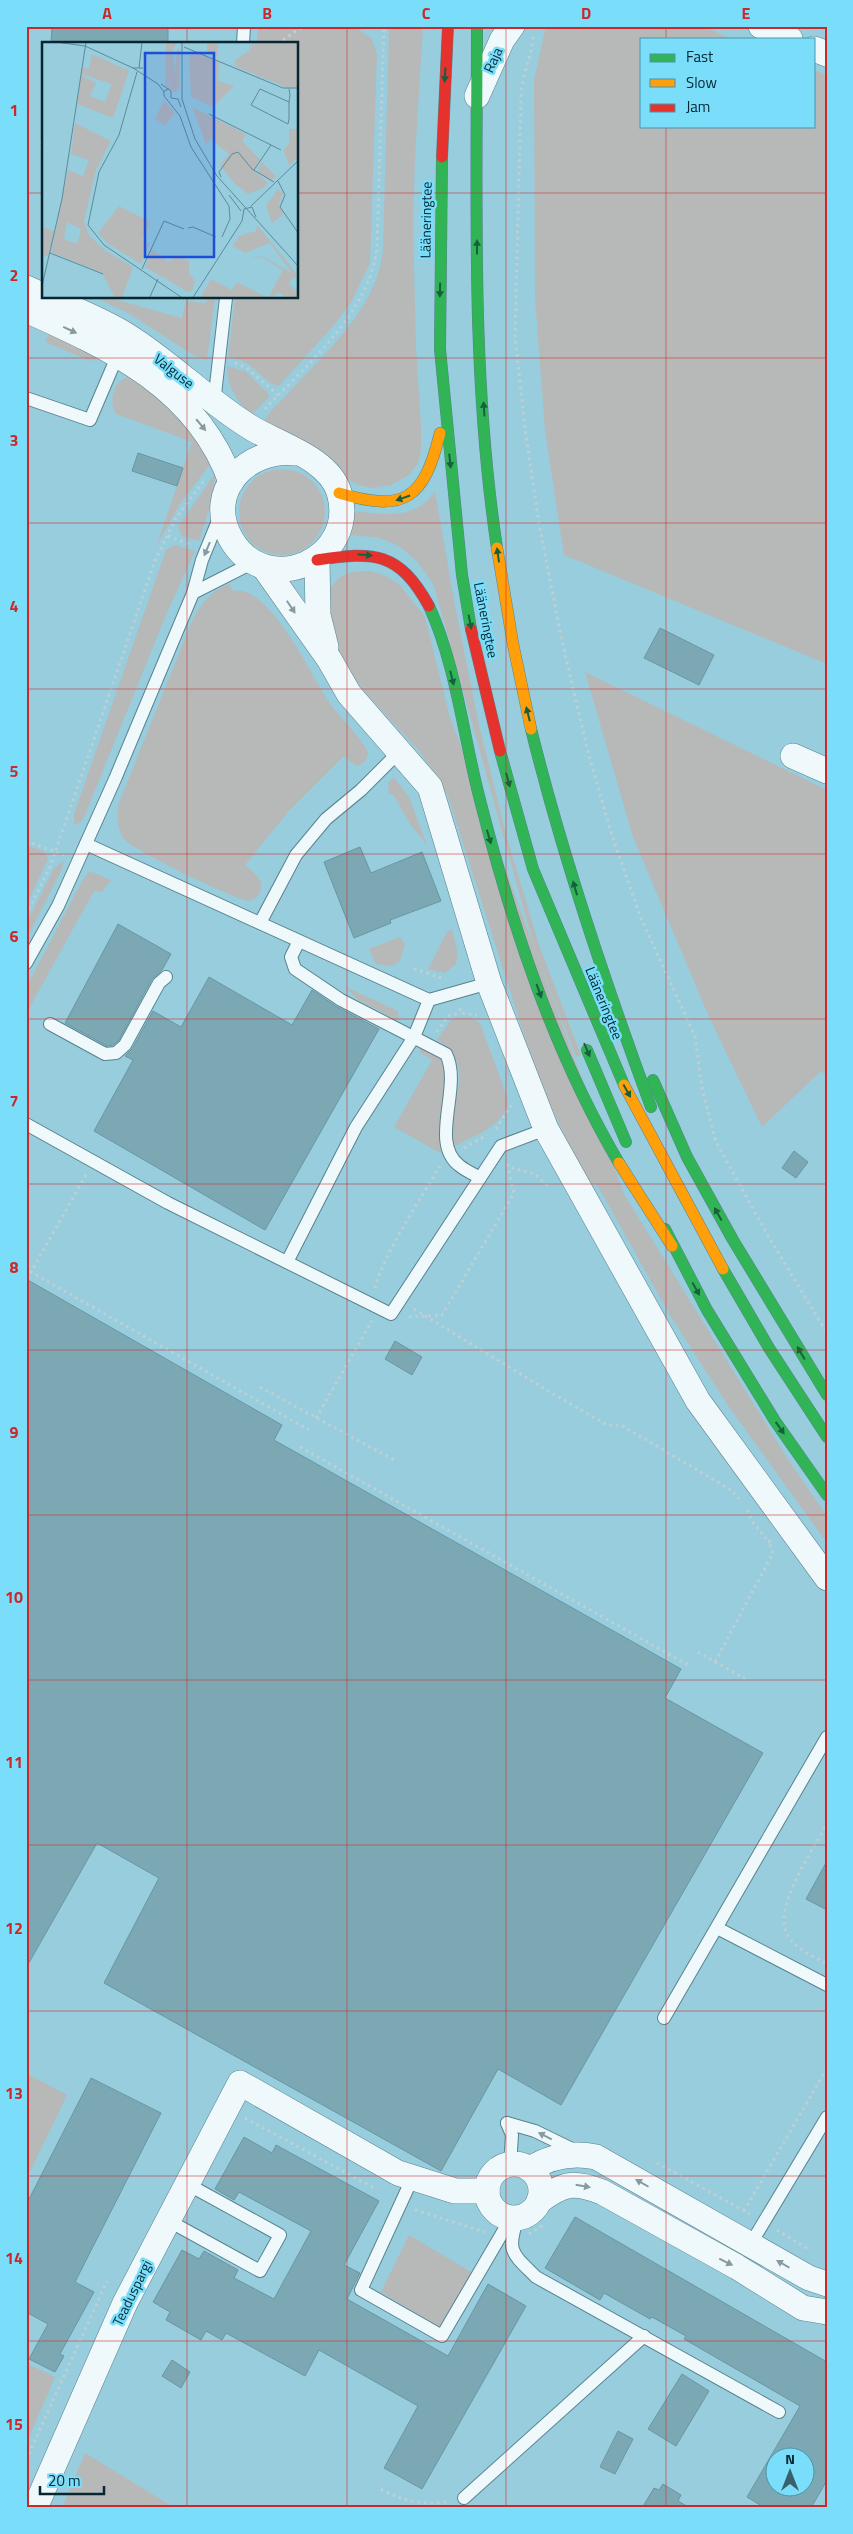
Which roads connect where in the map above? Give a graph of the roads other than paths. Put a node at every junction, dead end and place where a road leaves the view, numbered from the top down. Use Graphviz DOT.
graph roads {
  1 [pos="244,26"];
  2 [pos="448,26"];
  3 [pos="478,26"];
  4 [pos="761,26"];
  5 [pos="522,30"];
  6 [pos="788,38"];
  7 [pos="243,42"];
  8 [pos="477,96"];
  9 [pos="26,288"];
  10 [pos="42,295"];
  11 [pos="50,299"];
  12 [pos="226,299"];
  13 [pos="26,310"];
  14 [pos="123,345"];
  15 [pos="26,398"];
  16 [pos="214,403"];
  17 [pos="444,412"];
  18 [pos="296,453"];
  19 [pos="221,477"];
  20 [pos="339,493"];
  21 [pos="224,506"];
  22 [pos="317,560"];
  23 [pos="259,564"];
  24 [pos="192,593"];
  25 [pos="329,659"];
  26 [pos="400,751"];
  27 [pos="793,756"];
  28 [pos="827,771"];
  29 [pos="86,844"];
  30 [pos="533,869"];
  31 [pos="260,923"];
  32 [pos="544,923"];
  33 [pos="589,935"];
  34 [pos="299,941"];
  35 [pos="26,963"];
  36 [pos="166,977"];
  37 [pos="489,983"];
  38 [pos="429,1000"];
  39 [pos="50,1024"];
  40 [pos="414,1037"];
  41 [pos="584,1043"];
  42 [pos="26,1124"];
  43 [pos="546,1129"];
  44 [pos="631,1153"];
  45 [pos="642,1177"];
  46 [pos="480,1178"];
  47 [pos="677,1181"];
  48 [pos="672,1246"];
  49 [pos="286,1262"];
  50 [pos="827,1395"];
  51 [pos="827,1437"];
  52 [pos="827,1495"];
  53 [pos="827,1578"];
  54 [pos="827,1738"];
  55 [pos="717,1928"];
  56 [pos="827,1985"];
  57 [pos="664,2018"];
  58 [pos="827,2117"];
  59 [pos="581,2154"];
  60 [pos="520,2167"];
  61 [pos="412,2179"];
  62 [pos="189,2185"];
  63 [pos="487,2191"];
  64 [pos="539,2201"];
  65 [pos="514,2218"];
  66 [pos="169,2221"];
  67 [pos="750,2245"];
  68 [pos="827,2284"];
  69 [pos="827,2312"];
  70 [pos="644,2336"];
  71 [pos="779,2412"];
  72 [pos="464,2498"];
  73 [pos="35,2508"];
  1 -- 7 [label="lane"];
  2 -- 17 [label="highway, Lääneringtee, one-way"];
  3 -- 8 [label="highway, Lääneringtee"];
  4 -- 6 [label="street"];
  5 -- 8 [label="street, Raja"];
  33 -- 8 [label="highway, Lääneringtee, one-way"];
  9 -- 10 [label="street"];
  11 -- 14 [label="street, Valguse"];
  12 -- 16 [label="lane"];
  13 -- 14 [label="street, Valguse, one-way"];
  14 -- 15 [label="lane"];
  14 -- 16 [label="street, Valguse"];
  14 -- 19 [label="street, Valguse, one-way"];
  16 -- 18 [label="street, Valguse"];
  17 -- 20 [label="highway, one-way"];
  17 -- 30 [label="highway, Lääneringtee, one-way"];
  18 -- 19 [label="street, Valguse"];
  18 -- 20 [label="street, Valguse"];
  19 -- 21 [label="street, Valguse"];
  20 -- 22 [label="street, Valguse"];
  21 -- 23 [label="street, Valguse"];
  21 -- 24 [label="lane, one-way"];
  22 -- 23 [label="street"];
  22 -- 25 [label="street"];
  22 -- 48 [label="highway, one-way"];
  23 -- 24 [label="lane"];
  23 -- 25 [label="street, Valguse, one-way"];
  24 -- 29 [label="lane"];
  25 -- 26 [label="street"];
  26 -- 31 [label="lane"];
  26 -- 37 [label="street"];
  27 -- 28 [label="street"];
  29 -- 31 [label="lane"];
  29 -- 35 [label="lane"];
  30 -- 32 [label="highway"];
  30 -- 47 [label="highway, Lääneringtee, one-way"];
  31 -- 34 [label="lane"];
  33 -- 47 [label="highway, Lääneringtee"];
  50 -- 33 [label="highway, one-way"];
  34 -- 38 [label="lane"];
  34 -- 40 [label="lane"];
  36 -- 39 [label="lane"];
  37 -- 38 [label="lane"];
  37 -- 43 [label="street"];
  38 -- 40 [label="lane"];
  40 -- 46 [label="lane"];
  40 -- 49 [label="lane"];
  41 -- 44 [label="highway, one-way"];
  42 -- 49 [label="lane"];
  43 -- 46 [label="lane"];
  43 -- 53 [label="street"];
  45 -- 48 [label="highway"];
  46 -- 49 [label="lane"];
  47 -- 51 [label="highway, Lääneringtee"];
  48 -- 52 [label="highway, one-way"];
  54 -- 55 [label="lane"];
  55 -- 56 [label="lane"];
  55 -- 57 [label="lane"];
  58 -- 67 [label="lane"];
  59 -- 60 [label="street"];
  59 -- 60 [label="lane, one-way"];
  67 -- 59 [label="street, one-way"];
  60 -- 63 [label="street"];
  60 -- 64 [label="street"];
  61 -- 62 [label="street, Teaduspargi"];
  61 -- 63 [label="street"];
  61 -- 65 [label="lane"];
  62 -- 66 [label="street, Teaduspargi"];
  62 -- 66 [label="lane"];
  63 -- 65 [label="street"];
  64 -- 65 [label="street"];
  64 -- 69 [label="street, one-way"];
  65 -- 70 [label="lane"];
  66 -- 73 [label="street, Teaduspargi"];
  68 -- 67 [label="street, one-way"];
  70 -- 71 [label="lane"];
  70 -- 72 [label="lane"];
}
